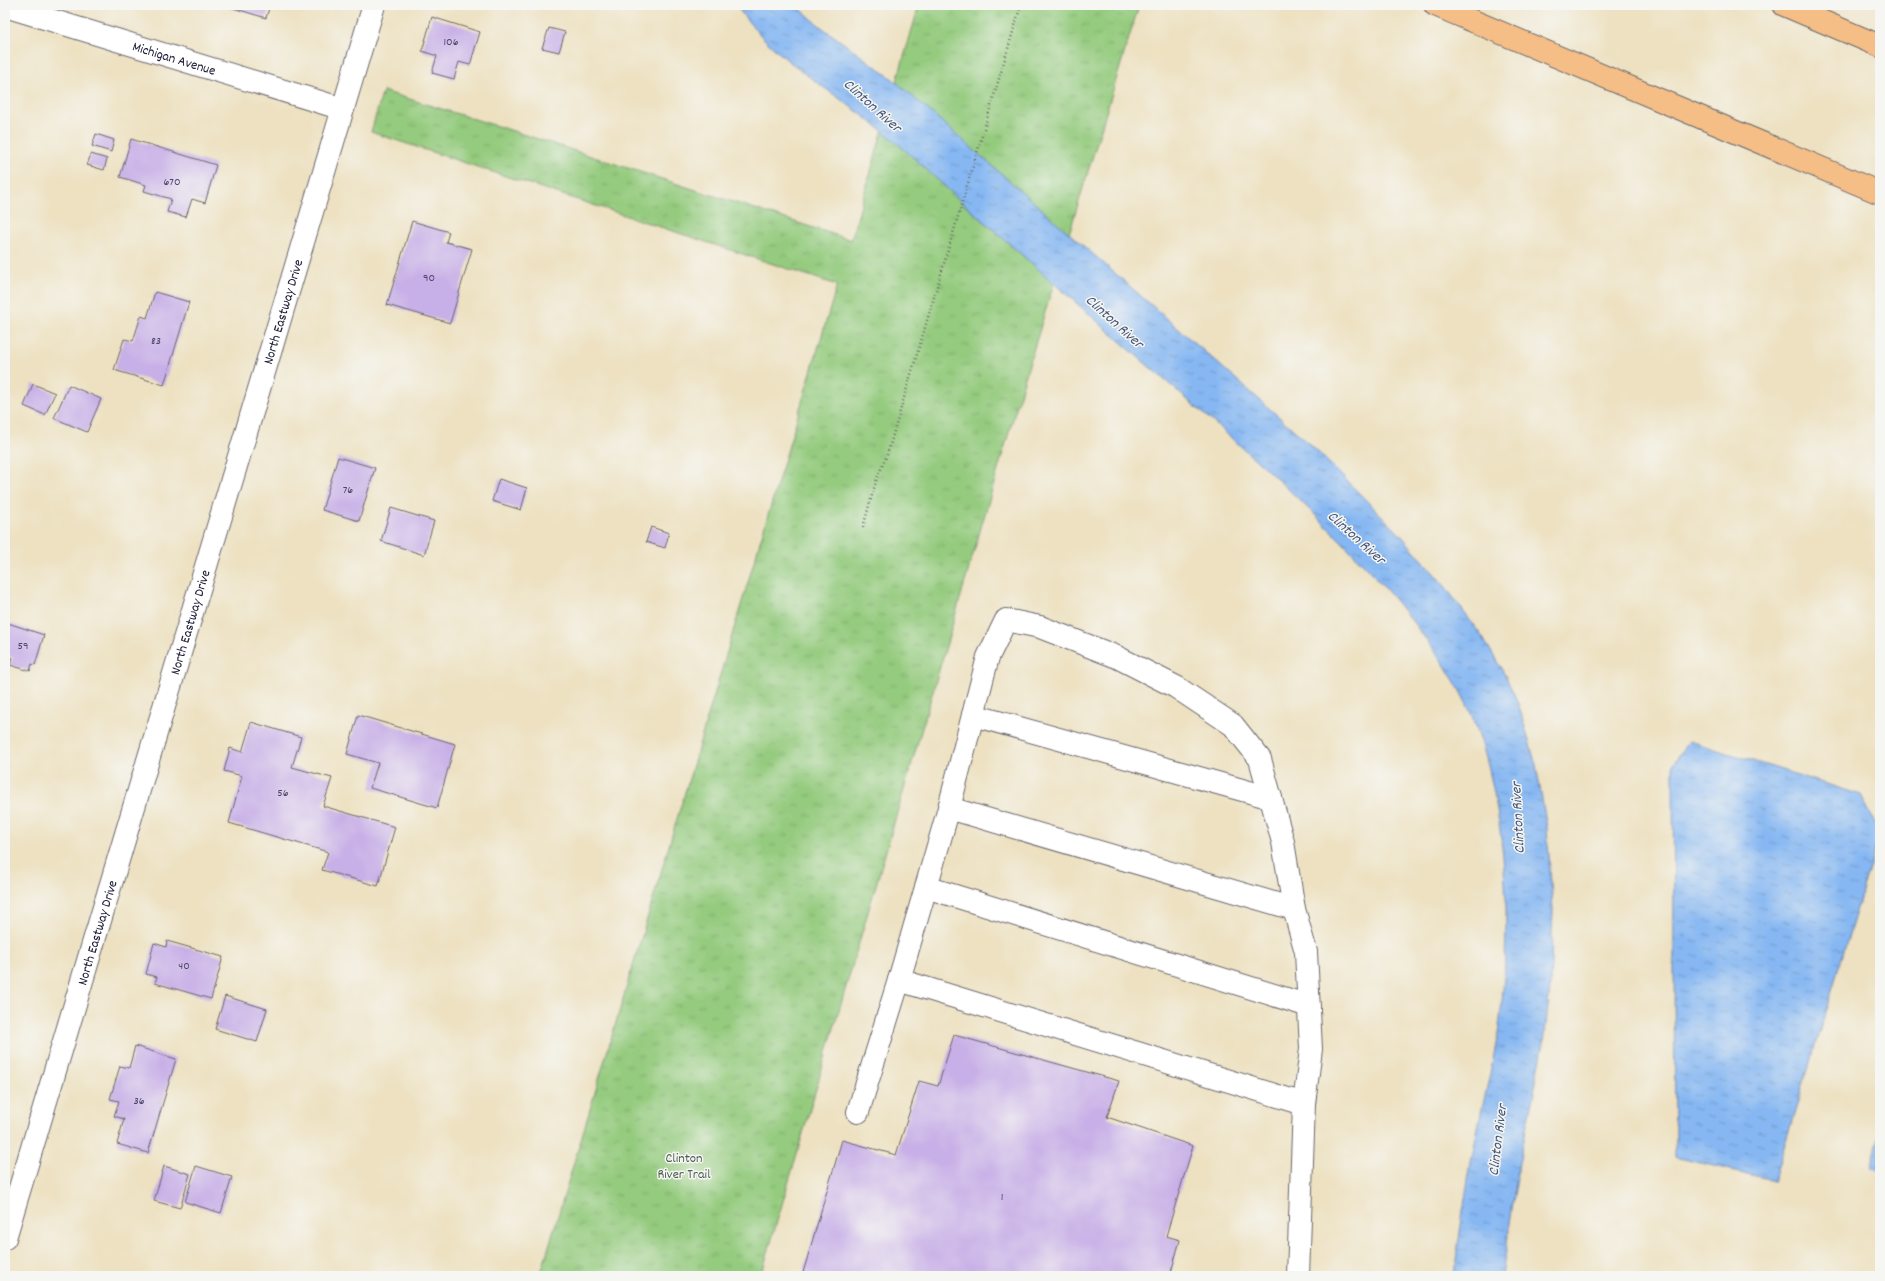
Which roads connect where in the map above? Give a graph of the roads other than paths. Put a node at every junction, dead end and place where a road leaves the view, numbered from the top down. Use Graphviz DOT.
graph roads {
  1 [pos="374,5"];
  2 [pos="1434,5"];
  3 [pos="1784,5"];
  4 [pos="5,6"];
  5 [pos="1880,46"];
  6 [pos="343,109"];
  7 [pos="1880,193"];
  8 [pos="973,715"];
  9 [pos="1271,798"];
  10 [pos="949,808"];
  11 [pos="926,887"];
  12 [pos="1294,909"];
  13 [pos="899,980"];
  14 [pos="1309,1006"];
  15 [pos="1304,1104"];
  16 [pos="858,1112"];
  17 [pos="5,1238"];
  18 [pos="1298,1276"];
  1 -- 6 [label="street, North Eastway Drive"];
  2 -- 7 [label="highway"];
  3 -- 5 [label="highway"];
  4 -- 6 [label="street, Michigan Avenue"];
  6 -- 17 [label="street, North Eastway Drive"];
  8 -- 9 [label="street"];
  8 -- 9 [label="street"];
  8 -- 10 [label="street"];
  9 -- 12 [label="street"];
  10 -- 11 [label="street"];
  10 -- 12 [label="street"];
  11 -- 13 [label="street"];
  11 -- 14 [label="street"];
  12 -- 14 [label="street"];
  13 -- 15 [label="street"];
  13 -- 16 [label="street"];
  14 -- 15 [label="street"];
  15 -- 18 [label="street"];
}
